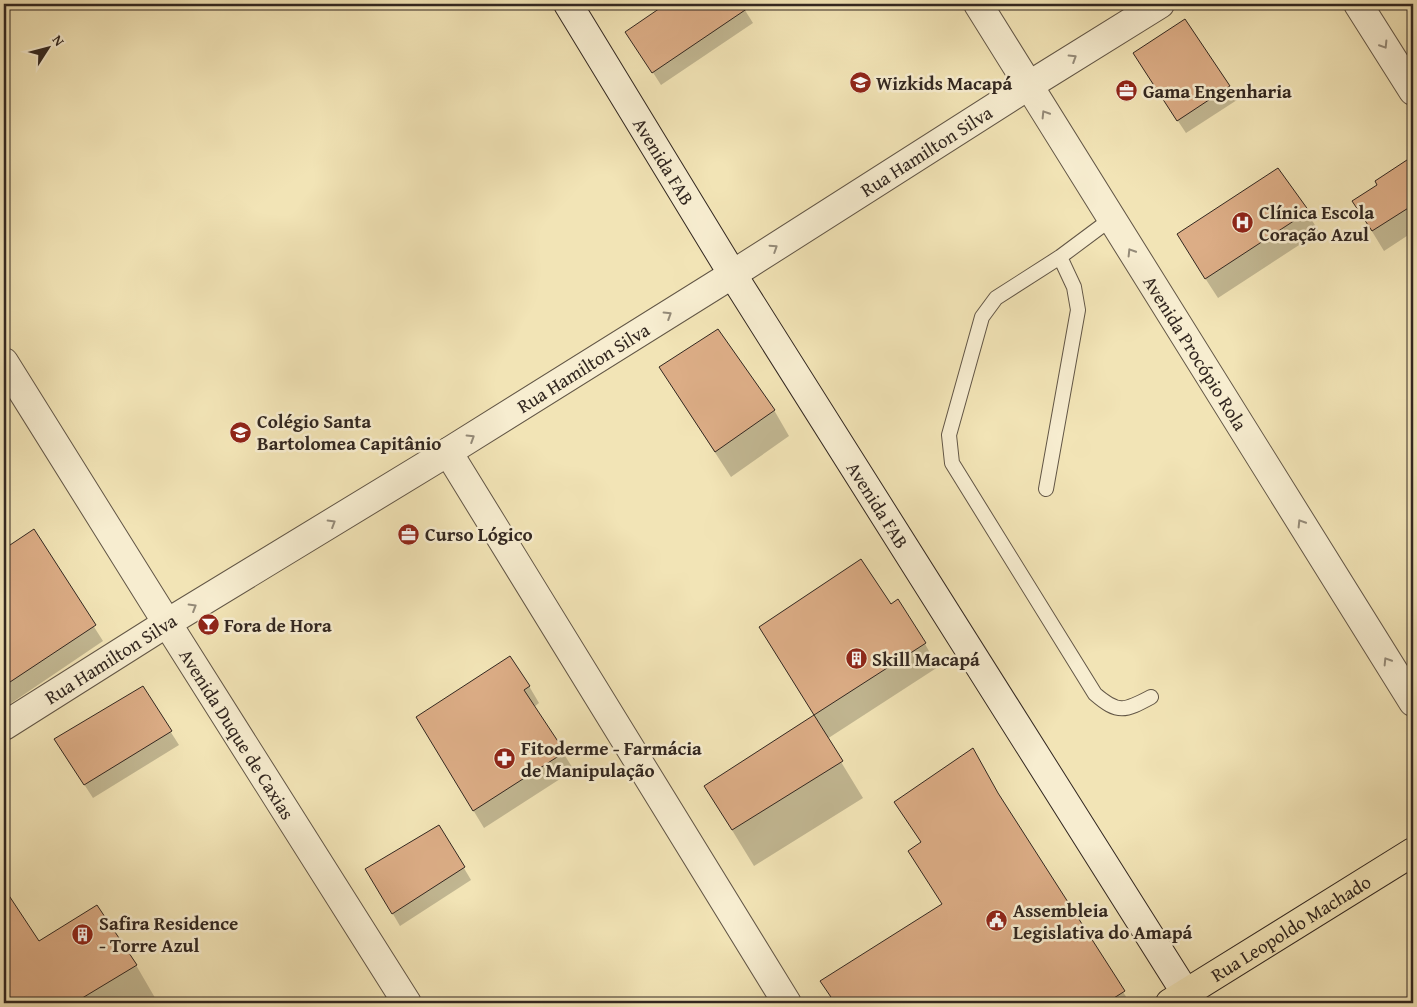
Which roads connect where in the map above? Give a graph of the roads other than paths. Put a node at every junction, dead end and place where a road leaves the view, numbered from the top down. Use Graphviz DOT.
graph roads {
  1 [pos="568,4"];
  2 [pos="978,4"];
  3 [pos="1160,4"];
  4 [pos="1358,4"];
  5 [pos="1028,86"];
  6 [pos="1413,91"];
  7 [pos="1111,219"];
  8 [pos="1060,257"];
  9 [pos="732,274"];
  10 [pos="4,362"];
  11 [pos="448,452"];
  12 [pos="1046,489"];
  13 [pos="167,623"];
  14 [pos="1151,697"];
  15 [pos="1413,702"];
  16 [pos="4,726"];
  17 [pos="1413,852"];
  18 [pos="1182,1000"];
  19 [pos="407,1003"];
  20 [pos="788,1003"];
  1 -- 9 [label="street, Avenida FAB"];
  2 -- 5 [label="street, Avenida Procópio Rola"];
  5 -- 3 [label="street, Rua Hamilton Silva, one-way"];
  4 -- 6 [label="street, one-way"];
  7 -- 5 [label="street, Avenida Procópio Rola, one-way"];
  9 -- 5 [label="street, Rua Hamilton Silva, one-way"];
  7 -- 8 [label="lane"];
  15 -- 7 [label="street, Avenida Procópio Rola, one-way"];
  8 -- 12 [label="lane"];
  8 -- 14 [label="lane"];
  11 -- 9 [label="street, Rua Hamilton Silva, one-way"];
  9 -- 18 [label="street, Avenida FAB"];
  10 -- 13 [label="street, Avenida Duque de Caxias"];
  13 -- 11 [label="street, Rua Hamilton Silva, one-way"];
  11 -- 20 [label="street"];
  13 -- 16 [label="street, Rua Hamilton Silva"];
  13 -- 19 [label="street, Avenida Duque de Caxias"];
  17 -- 18 [label="main road, Rua Leopoldo Machado"];
}
